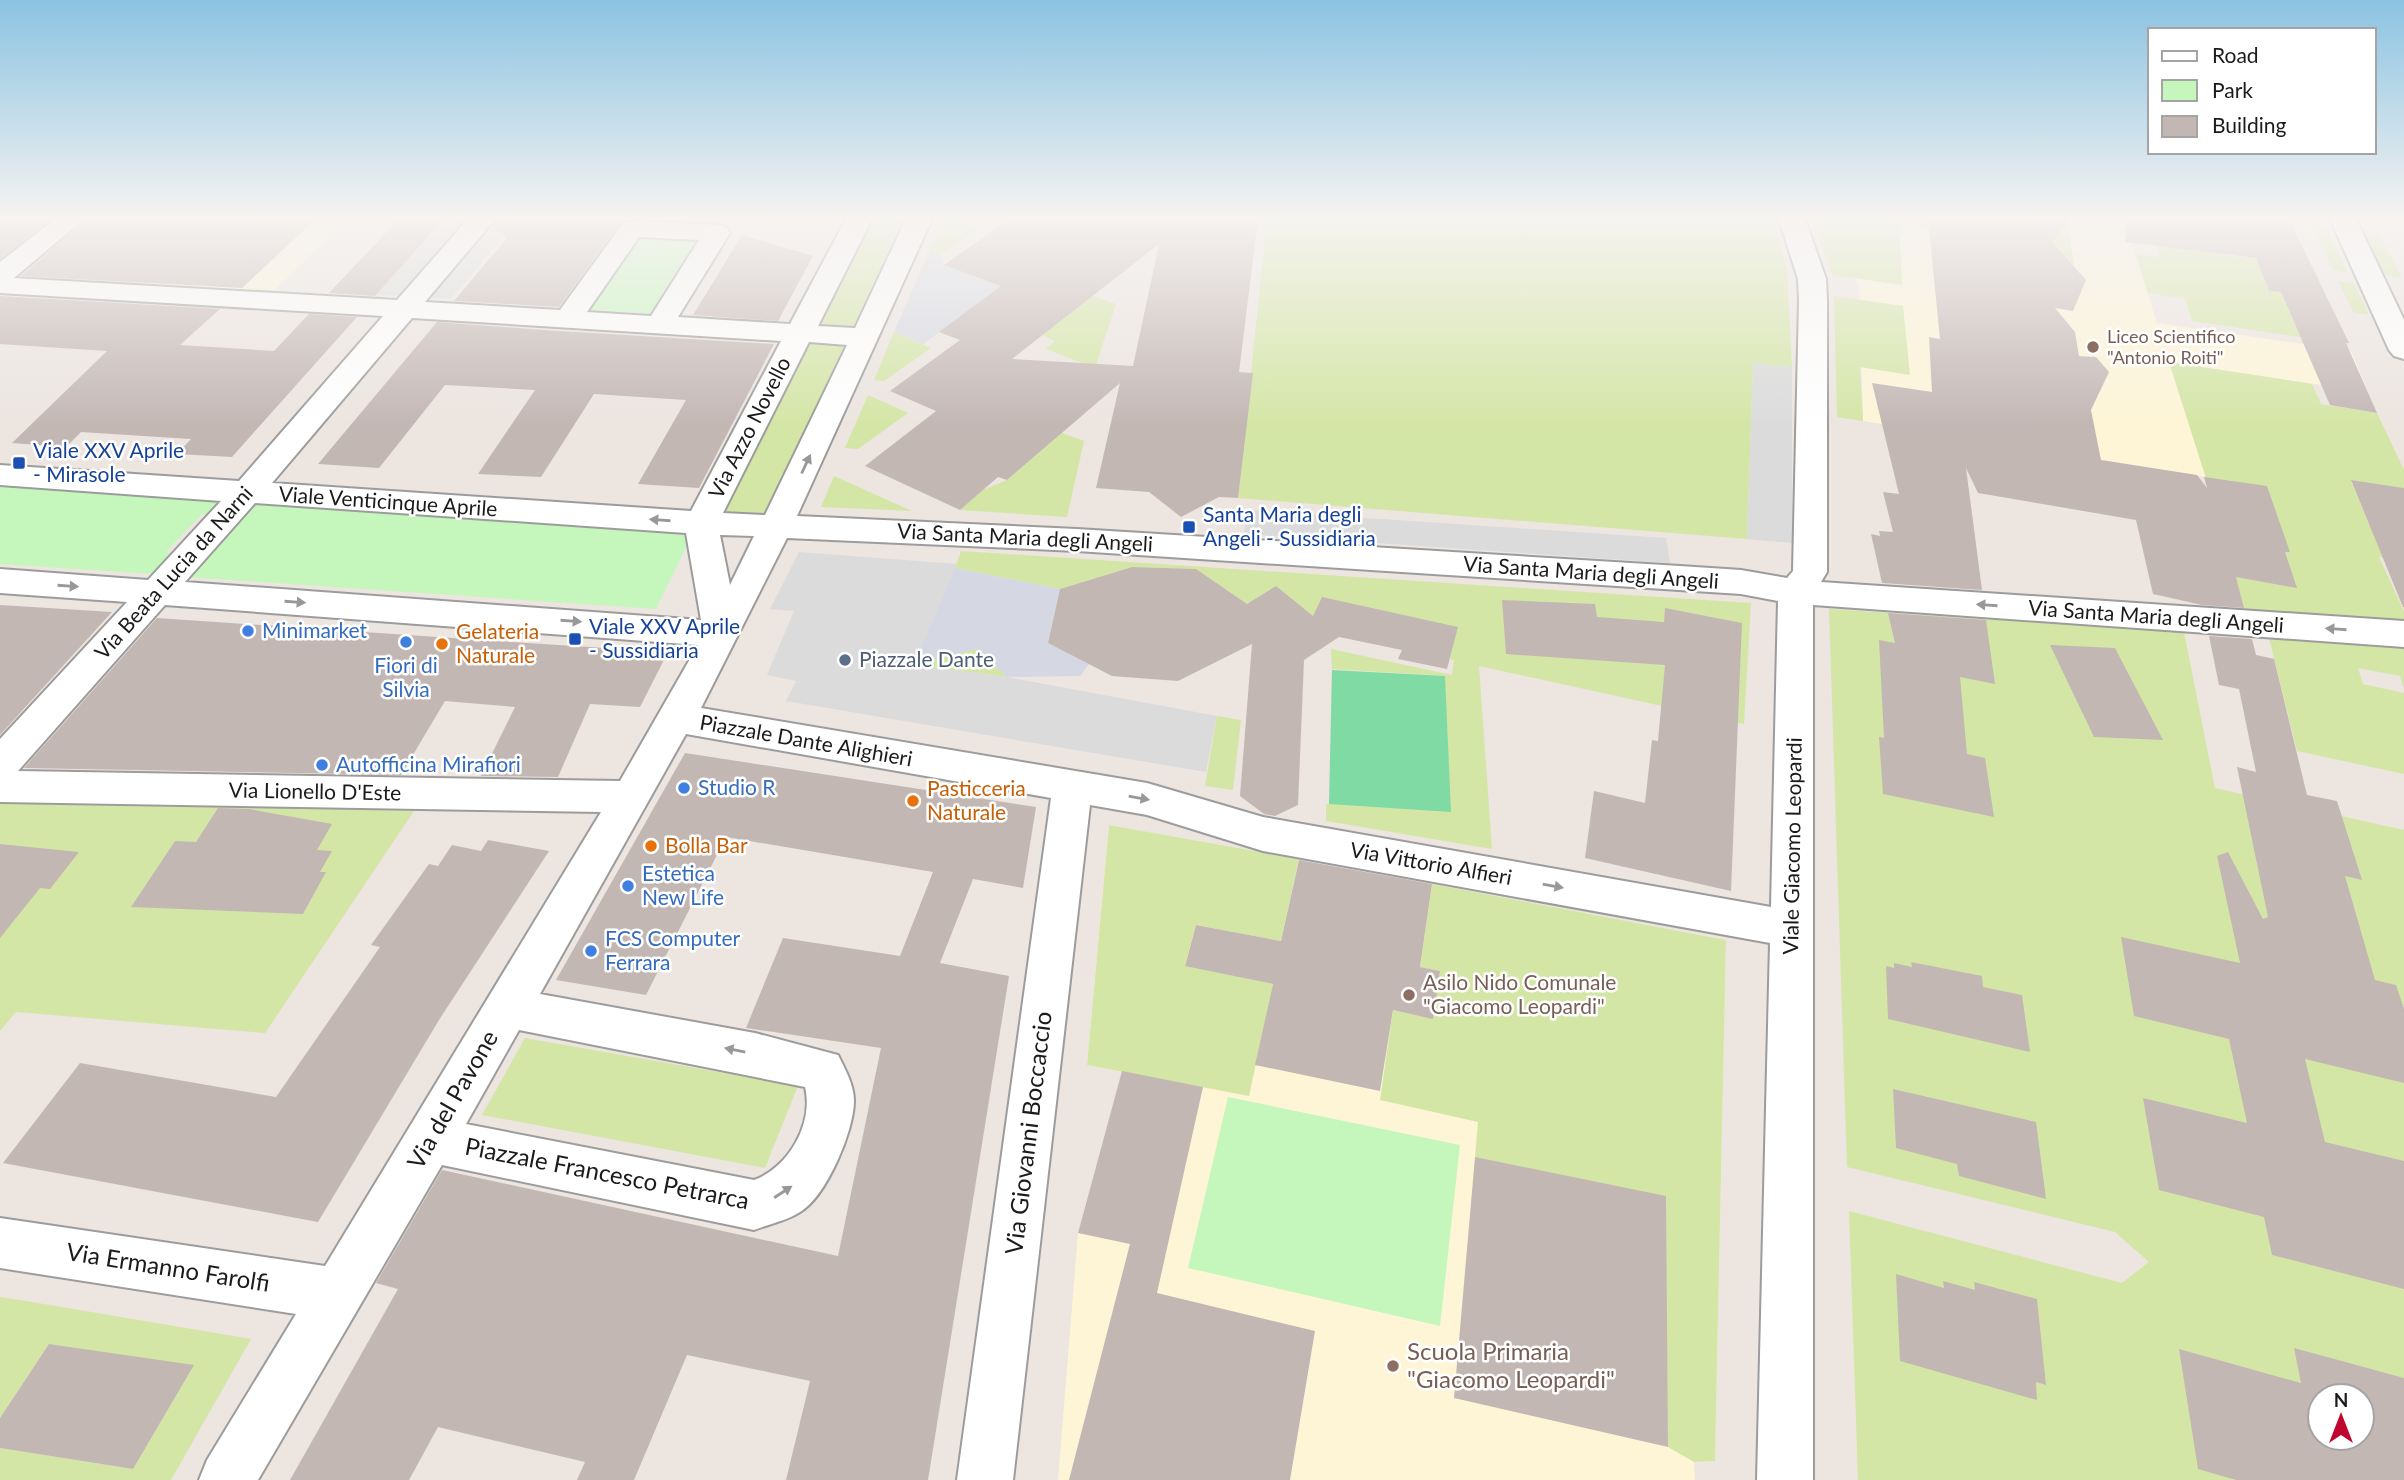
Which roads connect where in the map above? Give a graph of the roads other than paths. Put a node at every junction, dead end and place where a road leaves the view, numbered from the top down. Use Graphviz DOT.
graph roads {
  1 [pos="51,288"];
  2 [pos="421,288"];
  3 [pos="590,288"];
  4 [pos="683,288"];
  5 [pos="823,288"];
  6 [pos="887,288"];
  7 [pos="1812,288"];
  8 [pos="2375,288"];
  9 [pos="402,309"];
  10 [pos="568,319"];
  11 [pos="660,324"];
  12 [pos="799,333"];
  13 [pos="864,337"];
  14 [pos="2404,350"];
  15 [pos="0,475"];
  16 [pos="247,492"];
  17 [pos="701,523"];
  18 [pos="777,526"];
  19 [pos="0,581"];
  20 [pos="158,592"];
  21 [pos="1796,592"];
  22 [pos="721,634"];
  23 [pos="2404,634"];
  24 [pos="676,718"];
  25 [pos="0,765"];
  26 [pos="0,786"];
  27 [pos="1072,786"];
  28 [pos="630,797"];
  29 [pos="1793,929"];
  30 [pos="506,1008"];
  31 [pos="430,1140"];
  32 [pos="0,1243"];
  33 [pos="337,1294"];
  34 [pos="227,1480"];
  35 [pos="985,1480"];
  36 [pos="1785,1480"];
  1 -- 9 [label="street"];
  2 -- 9 [label="street, Via Beata Lucia da Narni"];
  3 -- 10 [label="street"];
  4 -- 11 [label="street"];
  5 -- 12 [label="street, Via Azzo Novello"];
  6 -- 13 [label="street"];
  7 -- 21 [label="street, Viale Giacomo Leopardi"];
  8 -- 14 [label="street"];
  9 -- 10 [label="street"];
  9 -- 16 [label="street, Via Beata Lucia da Narni"];
  10 -- 11 [label="street"];
  11 -- 12 [label="street"];
  12 -- 13 [label="street, Via Azzo Novello"];
  12 -- 17 [label="street, Via Azzo Novello"];
  18 -- 13 [label="street, one-way"];
  15 -- 16 [label="street, Viale Venticinque Aprile"];
  17 -- 16 [label="street, Viale Venticinque Aprile, one-way"];
  16 -- 20 [label="street, Via Beata Lucia da Narni"];
  17 -- 18 [label="street, Viale Venticinque Aprile"];
  17 -- 22 [label="street"];
  18 -- 21 [label="street, Via Santa Maria degli Angeli"];
  18 -- 22 [label="street, Piazzale Dante Alighieri"];
  19 -- 20 [label="street, one-way"];
  20 -- 22 [label="street, one-way"];
  20 -- 25 [label="street, Via Beata Lucia da Narni"];
  23 -- 21 [label="street, Via Santa Maria degli Angeli, one-way"];
  21 -- 29 [label="street, Viale Giacomo Leopardi"];
  22 -- 24 [label="street, Piazzale Dante Alighieri"];
  24 -- 27 [label="street, Piazzale Dante Alighieri"];
  24 -- 28 [label="street, Via del Pavone"];
  26 -- 28 [label="street, Via Lionello D'Este"];
  27 -- 29 [label="street, Via Vittorio Alfieri, one-way"];
  27 -- 35 [label="street, Via Giovanni Boccaccio"];
  28 -- 30 [label="street, Via del Pavone"];
  29 -- 36 [label="street, Viale Giacomo Leopardi"];
  30 -- 31 [label="street, Via del Pavone"];
  31 -- 30 [label="street, Piazzale Francesco Petrarca, one-way"];
  31 -- 33 [label="street, Via del Pavone"];
  32 -- 33 [label="street, Via Ermanno Farolfi"];
  33 -- 34 [label="street, Via del Pavone"];
}
